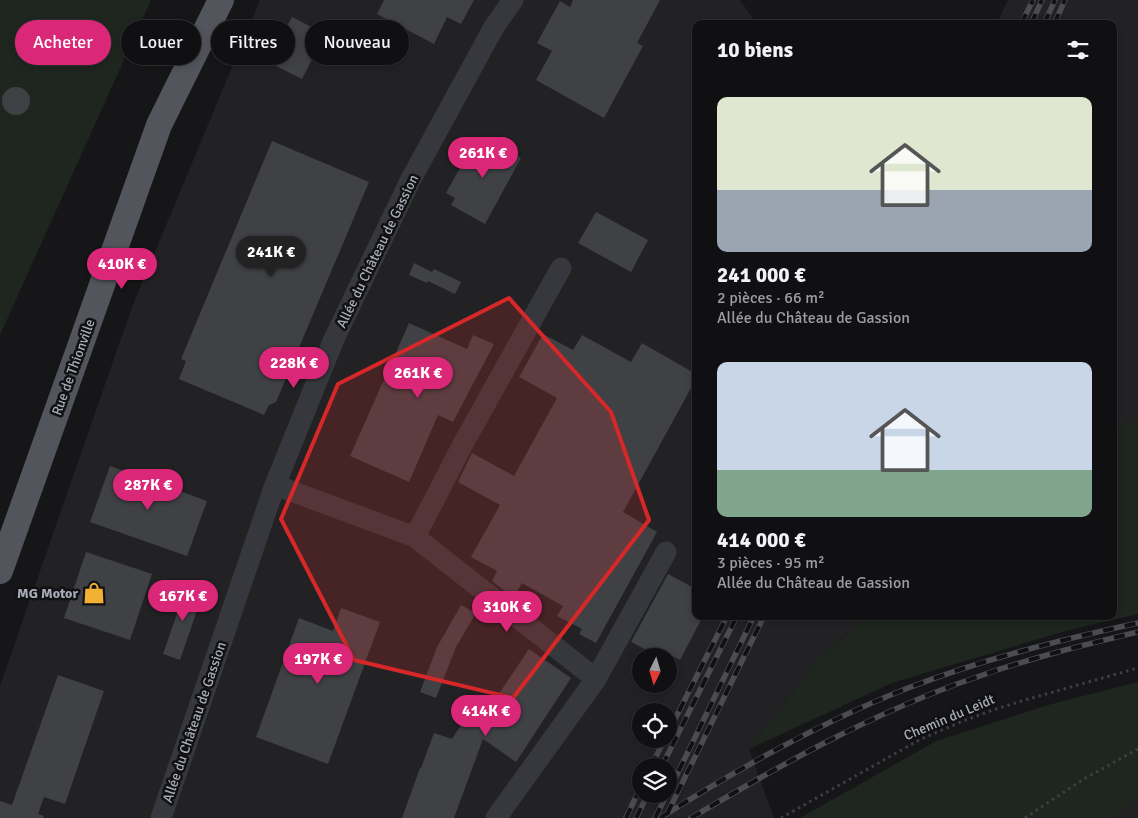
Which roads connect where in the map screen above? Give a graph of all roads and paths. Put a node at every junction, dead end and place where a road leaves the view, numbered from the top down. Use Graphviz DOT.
graph roads {
  1 [pos="221,0"];
  2 [pos="513,0"];
  3 [pos="561,268"];
  4 [pos="275,484"];
  5 [pos="415,537"];
  6 [pos="666,552"];
  7 [pos="0,571"];
  8 [pos="1138,668"];
  9 [pos="596,679"];
  10 [pos="1138,749"];
  11 [pos="161,818"];
  12 [pos="496,818"];
  13 [pos="781,818"];
  14 [pos="1025,818"];
  1 -- 7 [label="main road, Rue de Thionville"];
  2 -- 4 [label="street, Allée du Château de Gassion"];
  3 -- 5 [label="street"];
  4 -- 5 [label="street"];
  4 -- 11 [label="street, Allée du Château de Gassion"];
  5 -- 9 [label="street"];
  6 -- 9 [label="street"];
  8 -- 13 [label="path, Chemin du Leidt"];
  9 -- 12 [label="street"];
  10 -- 14 [label="path"];
}
